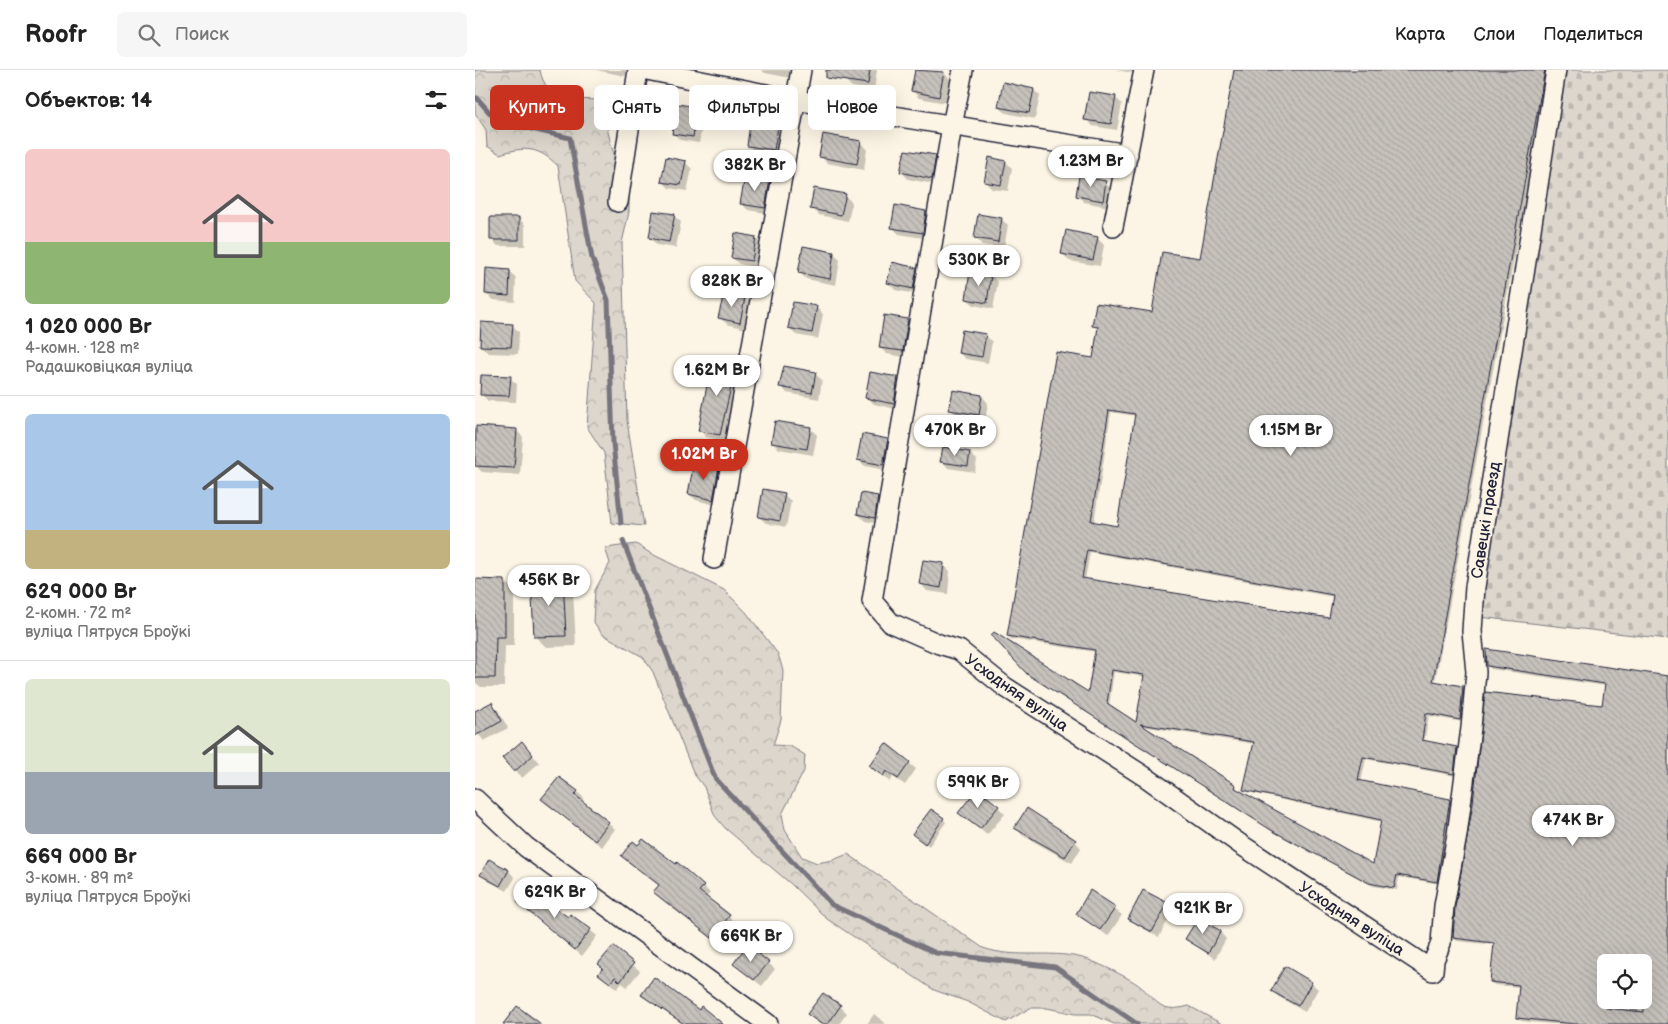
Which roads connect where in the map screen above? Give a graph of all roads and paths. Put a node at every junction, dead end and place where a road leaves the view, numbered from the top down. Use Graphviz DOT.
graph roads {
  1 [pos="638,70"];
  2 [pos="647,70"];
  3 [pos="801,70"];
  4 [pos="963,70"];
  5 [pos="1144,70"];
  6 [pos="1555,70"];
  7 [pos="721,85"];
  8 [pos="798,85"];
  9 [pos="798,100"];
  10 [pos="952,126"];
  11 [pos="790,130"];
  12 [pos="1128,154"];
  13 [pos="618,202"];
  14 [pos="1113,227"];
  15 [pos="714,559"];
  16 [pos="475,799"];
  17 [pos="1433,971"];
  18 [pos="768,1024"];
  1 -- 13 [label="street"];
  2 -- 7 [label="street"];
  3 -- 8 [label="street"];
  4 -- 10 [label="street, Усходняя вуліца"];
  5 -- 12 [label="street"];
  6 -- 17 [label="street, Савецкі праезд"];
  9 -- 10 [label="street"];
  10 -- 12 [label="street"];
  10 -- 17 [label="street, Усходняя вуліца"];
  11 -- 15 [label="street"];
  12 -- 14 [label="street"];
  16 -- 18 [label="street"];
}
